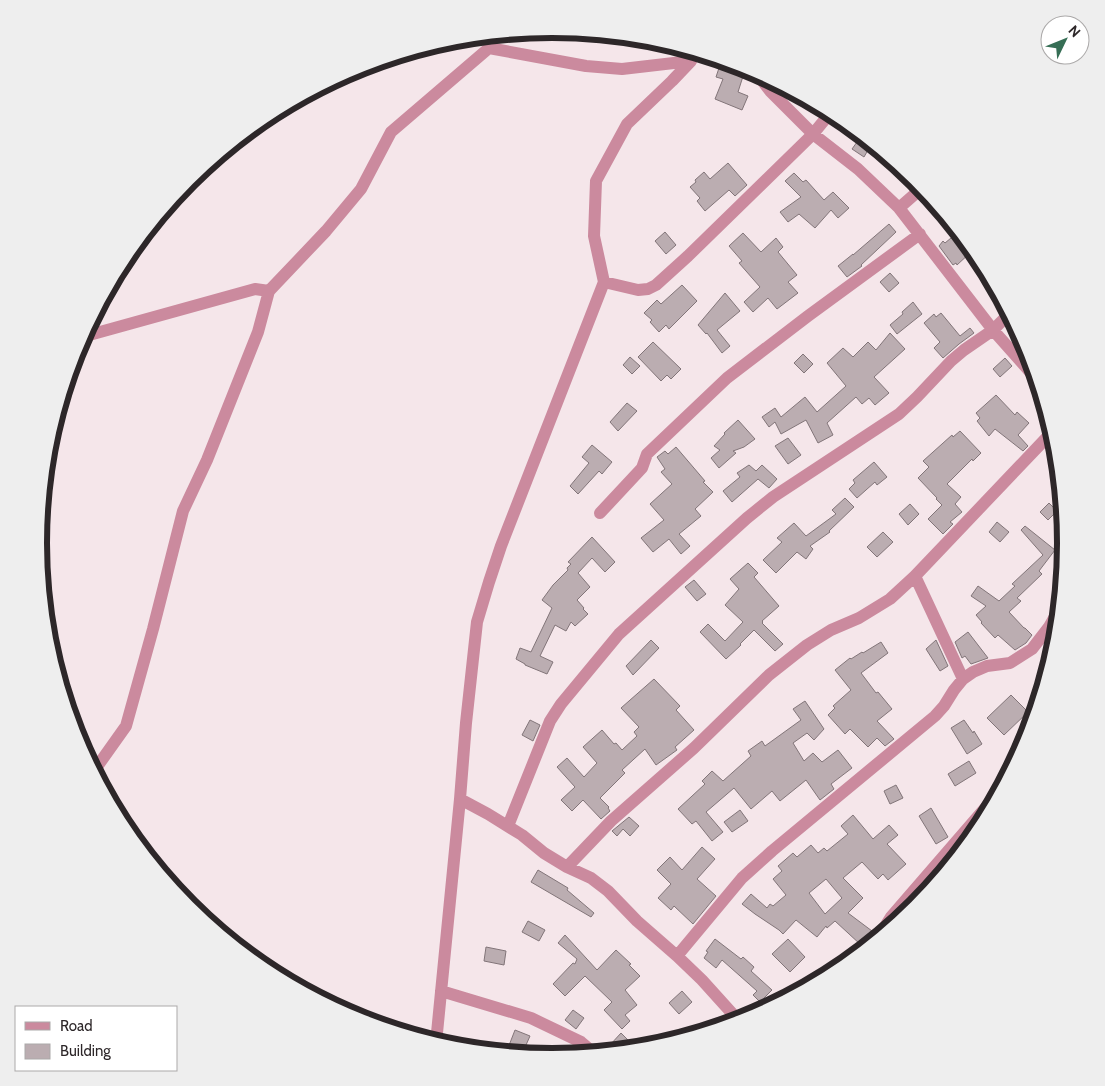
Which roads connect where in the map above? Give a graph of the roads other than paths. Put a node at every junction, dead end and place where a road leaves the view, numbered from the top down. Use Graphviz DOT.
graph roads {
  1 [pos="689,57"];
  2 [pos="692,57"];
  3 [pos="766,85"];
  4 [pos="826,118"];
  5 [pos="813,134"];
  6 [pos="916,193"];
  7 [pos="899,208"];
  8 [pos="920,234"];
  9 [pos="604,282"];
  10 [pos="269,291"];
  11 [pos="1006,318"];
  12 [pos="993,330"];
  13 [pos="92,334"];
  14 [pos="1027,369"];
  15 [pos="1047,438"];
  16 [pos="600,513"];
  17 [pos="915,576"];
  18 [pos="1052,622"];
  19 [pos="963,680"];
  20 [pos="98,765"];
  21 [pos="460,799"];
  22 [pos="977,818"];
  23 [pos="508,826"];
  24 [pos="567,867"];
  25 [pos="889,920"];
  26 [pos="677,956"];
  27 [pos="440,991"];
  28 [pos="733,1015"];
  29 [pos="437,1035"];
  30 [pos="586,1047"];
  1 -- 10 [label="street"];
  2 -- 9 [label="street"];
  3 -- 5 [label="street"];
  4 -- 5 [label="street"];
  5 -- 7 [label="street"];
  5 -- 9 [label="street"];
  6 -- 7 [label="street"];
  7 -- 8 [label="street"];
  8 -- 12 [label="street"];
  8 -- 16 [label="street"];
  9 -- 21 [label="street"];
  10 -- 13 [label="street"];
  10 -- 20 [label="street"];
  11 -- 12 [label="street"];
  12 -- 14 [label="street"];
  12 -- 23 [label="street"];
  15 -- 17 [label="street"];
  17 -- 19 [label="street"];
  17 -- 24 [label="street"];
  18 -- 19 [label="street"];
  19 -- 26 [label="street"];
  21 -- 23 [label="street"];
  21 -- 27 [label="street"];
  22 -- 25 [label="street"];
  23 -- 24 [label="street"];
  24 -- 26 [label="street"];
  26 -- 28 [label="street"];
  27 -- 29 [label="street"];
  27 -- 30 [label="street"];
}
